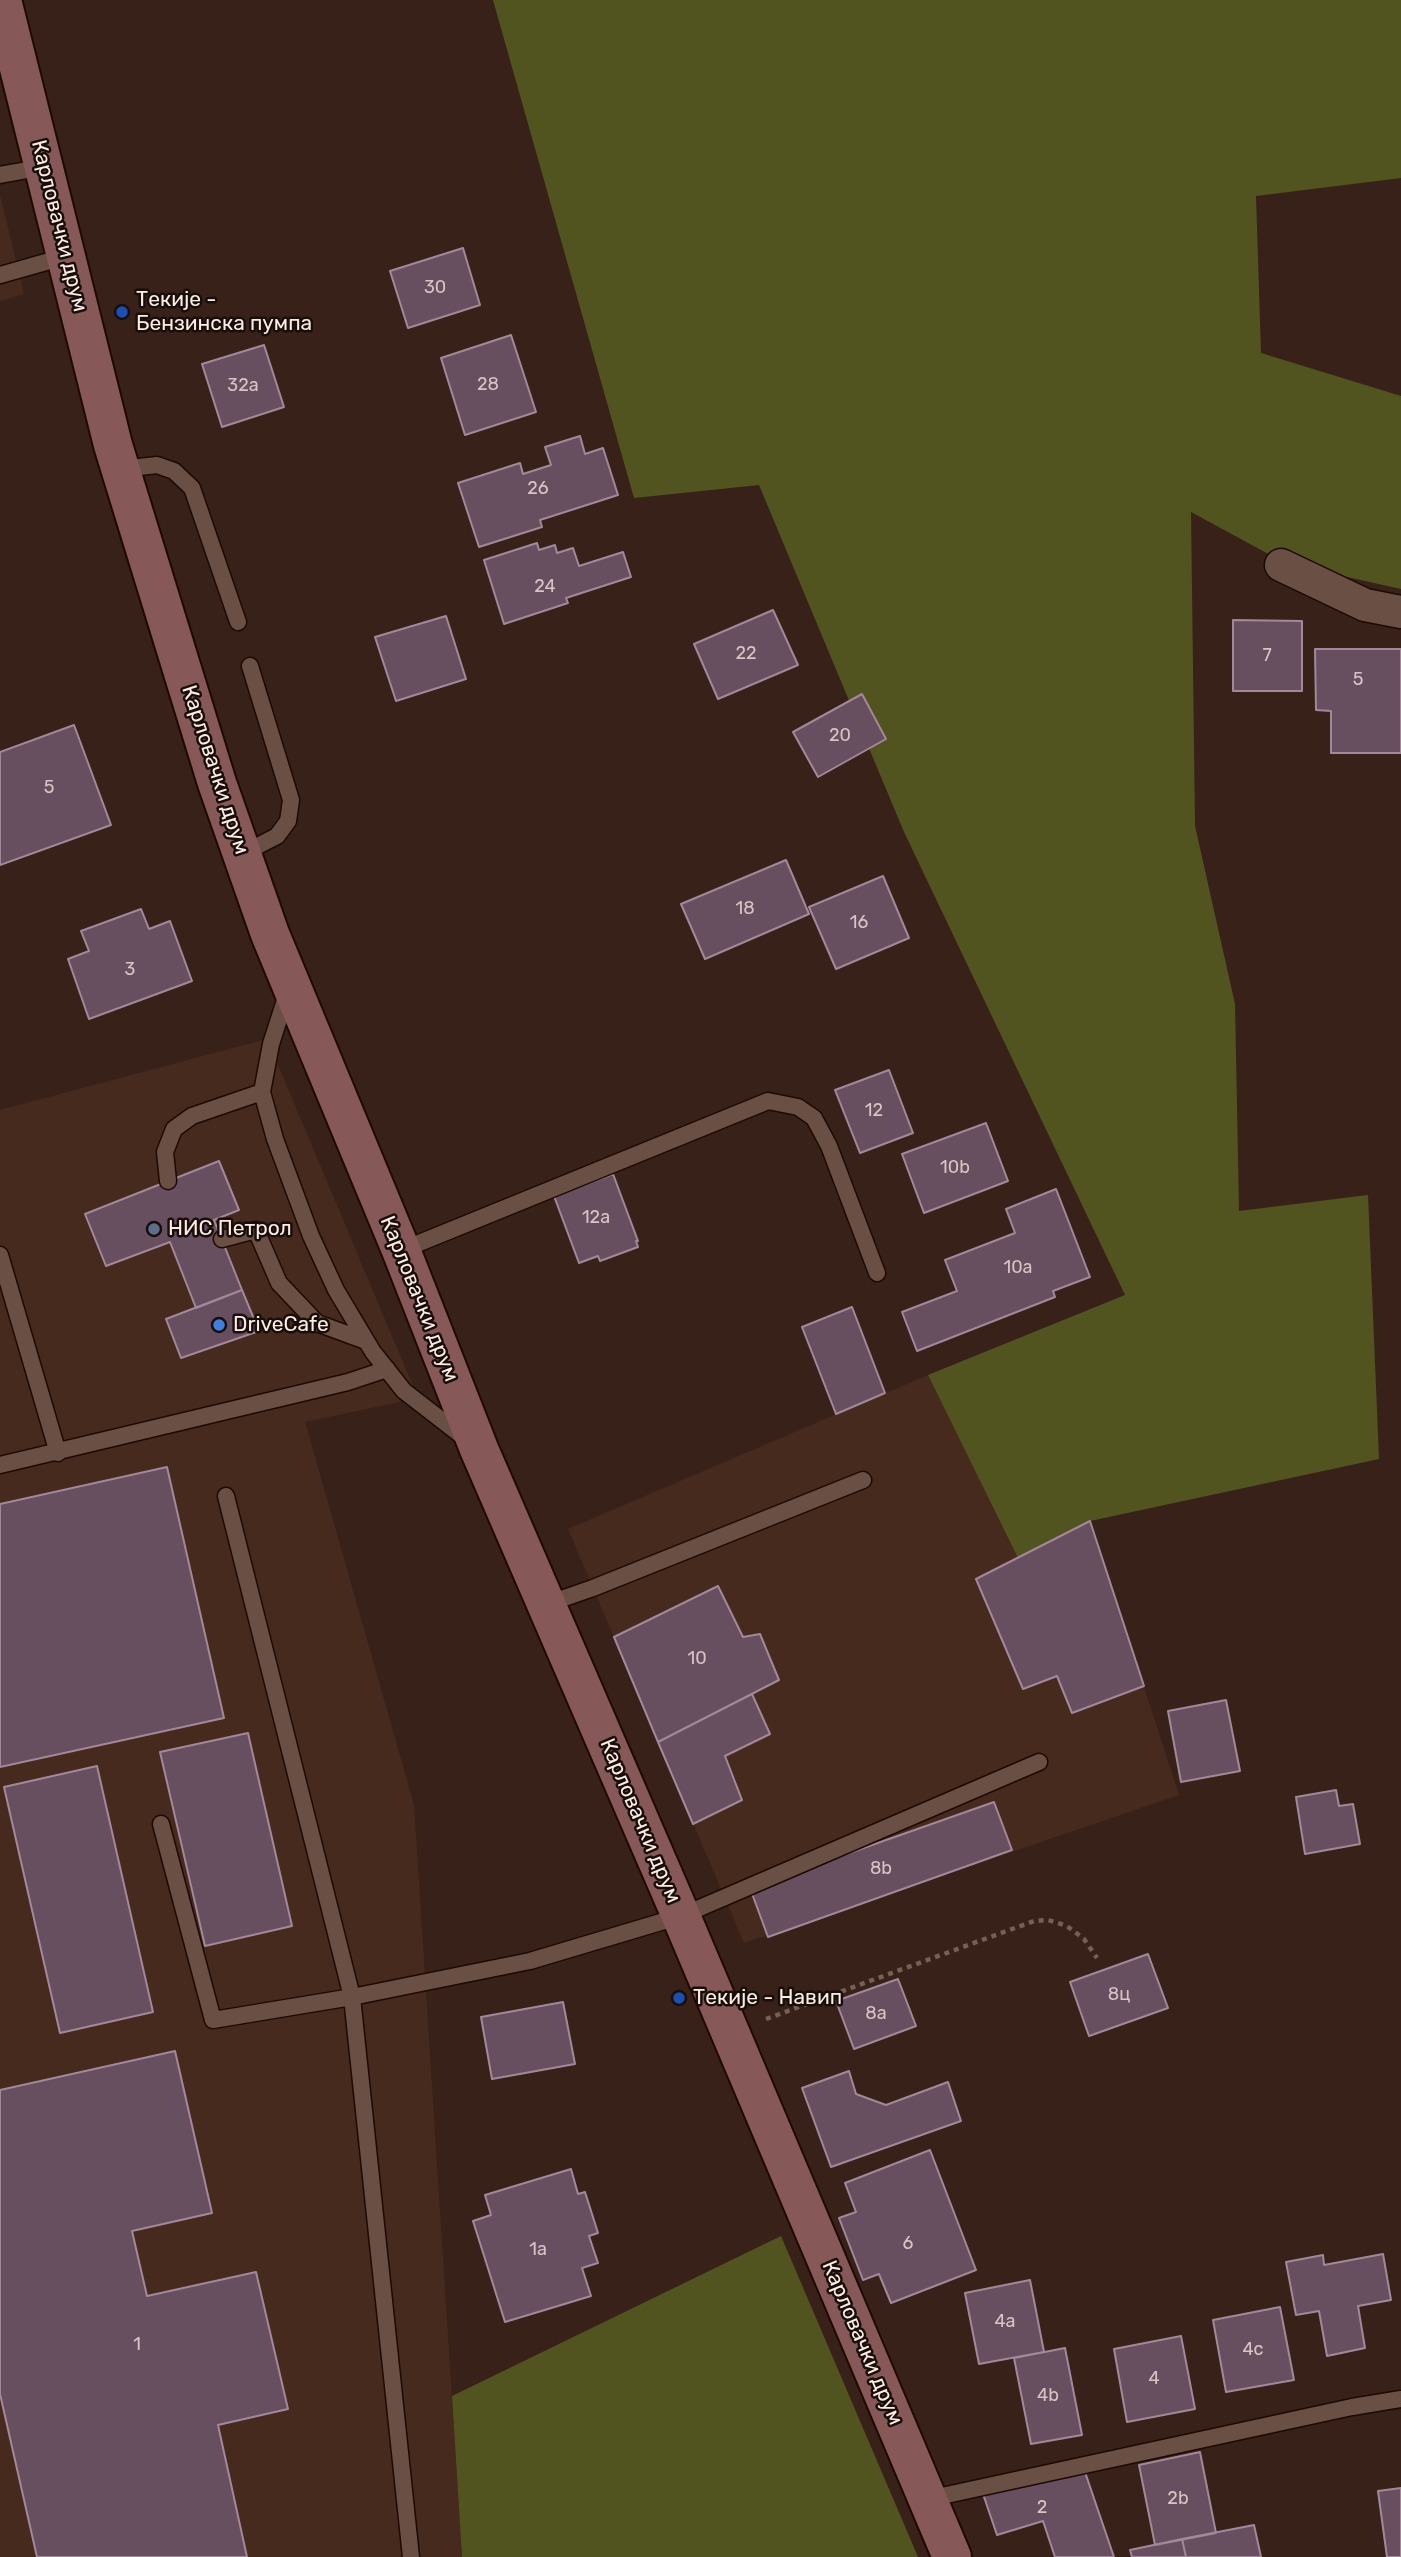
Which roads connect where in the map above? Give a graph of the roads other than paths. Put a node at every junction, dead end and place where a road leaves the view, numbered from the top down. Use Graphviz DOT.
graph roads {
  1 [pos="2,0"];
  2 [pos="44,167"];
  3 [pos="0,175"];
  4 [pos="66,256"];
  5 [pos="0,275"];
  6 [pos="121,470"];
  7 [pos="1281,565"];
  8 [pos="1401,612"];
  9 [pos="239,622"];
  10 [pos="250,666"];
  11 [pos="242,854"];
  12 [pos="290,986"];
  13 [pos="262,1092"];
  14 [pos="168,1181"];
  15 [pos="222,1238"];
  16 [pos="401,1250"];
  17 [pos="0,1255"];
  18 [pos="877,1273"];
  19 [pos="366,1341"];
  20 [pos="387,1370"];
  21 [pos="479,1449"];
  22 [pos="58,1453"];
  23 [pos="0,1465"];
  24 [pos="863,1480"];
  25 [pos="226,1496"];
  26 [pos="547,1604"];
  27 [pos="1039,1762"];
  28 [pos="162,1824"];
  29 [pos="681,1916"];
  30 [pos="352,1997"];
  31 [pos="1401,2399"];
  32 [pos="928,2499"];
  33 [pos="411,2557"];
  34 [pos="953,2557"];
  1 -- 2 [label="main road, Карловачки друм"];
  2 -- 3 [label="lane"];
  2 -- 4 [label="main road, Карловачки друм"];
  4 -- 5 [label="lane"];
  4 -- 6 [label="main road, Карловачки друм"];
  6 -- 9 [label="lane"];
  6 -- 11 [label="main road, Карловачки друм"];
  7 -- 8 [label="street"];
  10 -- 11 [label="lane"];
  11 -- 12 [label="main road, Карловачки друм"];
  12 -- 13 [label="lane"];
  12 -- 16 [label="main road, Карловачки друм"];
  13 -- 14 [label="lane"];
  13 -- 19 [label="lane"];
  15 -- 19 [label="lane"];
  16 -- 18 [label="lane"];
  16 -- 21 [label="main road, Карловачки друм"];
  17 -- 22 [label="lane"];
  19 -- 20 [label="lane"];
  20 -- 21 [label="lane"];
  20 -- 22 [label="lane"];
  21 -- 26 [label="main road, Карловачки друм"];
  22 -- 23 [label="lane"];
  24 -- 26 [label="lane"];
  25 -- 30 [label="lane"];
  26 -- 29 [label="main road, Карловачки друм"];
  27 -- 29 [label="lane"];
  28 -- 30 [label="lane"];
  29 -- 30 [label="lane"];
  29 -- 32 [label="main road, Карловачки друм"];
  30 -- 33 [label="lane"];
  31 -- 32 [label="lane"];
  32 -- 34 [label="main road, Карловачки друм"];
}
